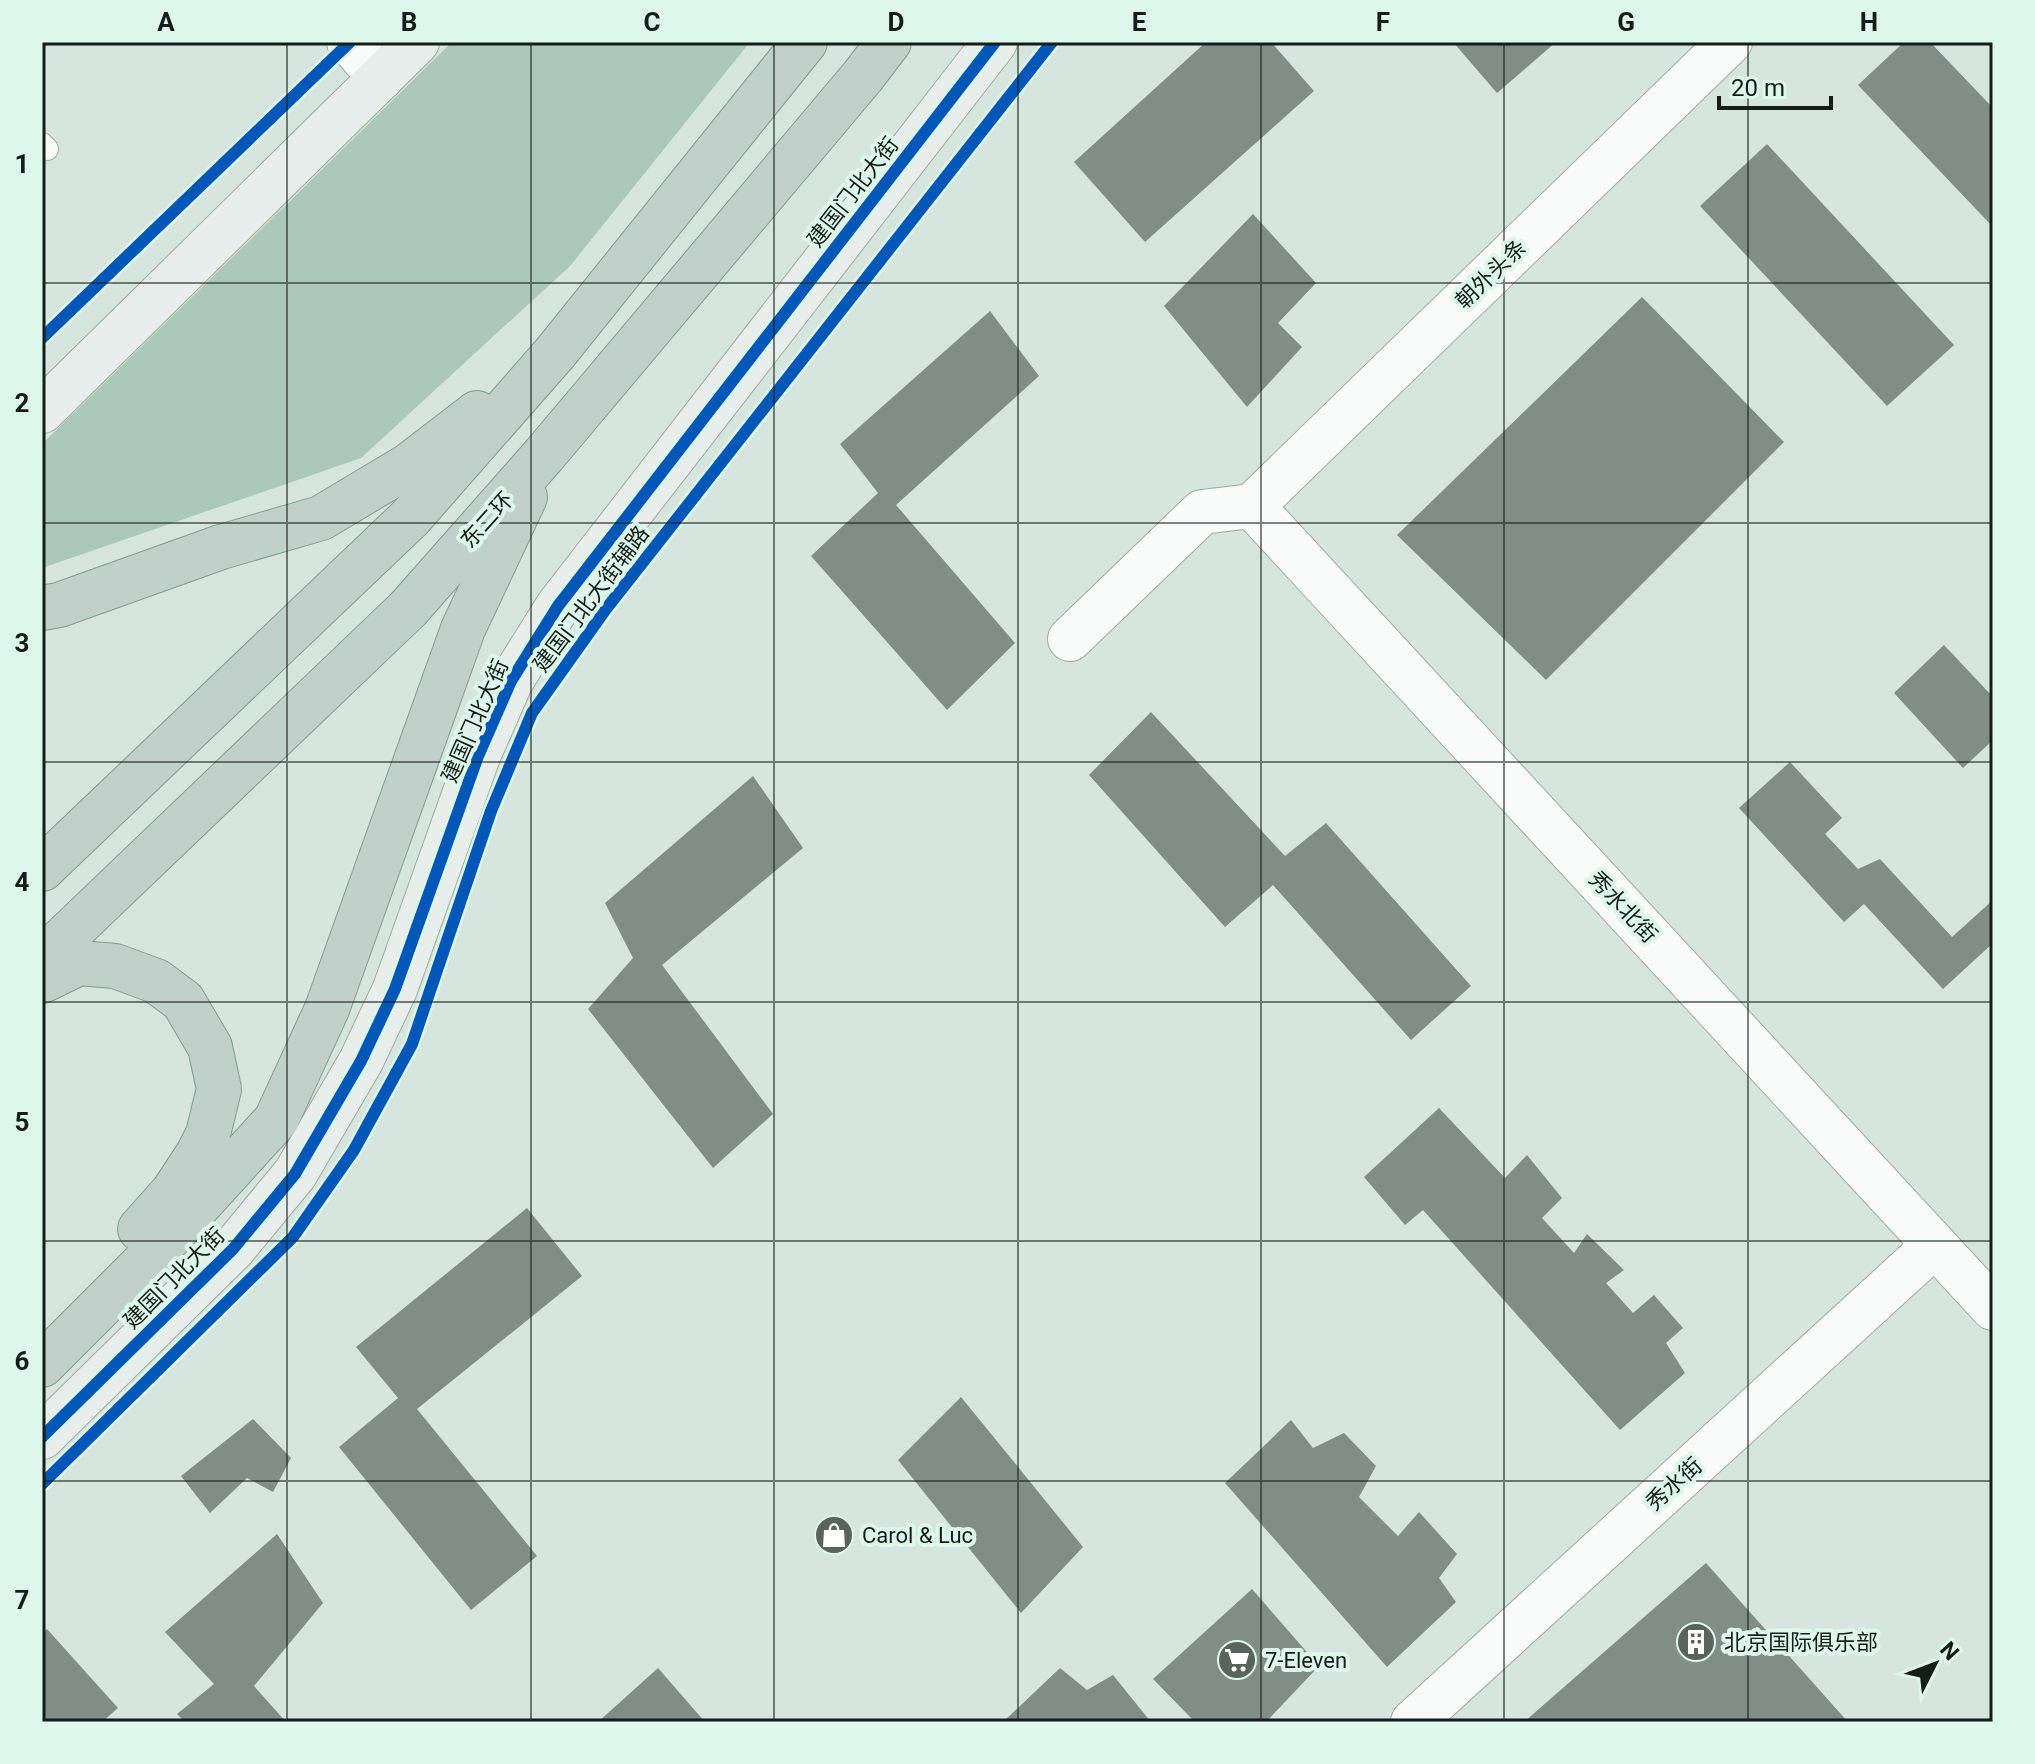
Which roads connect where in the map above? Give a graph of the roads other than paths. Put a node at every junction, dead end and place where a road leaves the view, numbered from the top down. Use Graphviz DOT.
graph roads {
  1 [pos="349,42"];
  2 [pos="417,42"];
  3 [pos="805,42"];
  4 [pos="889,42"];
  5 [pos="995,42"];
  6 [pos="1730,42"];
  7 [pos="381,78"];
  8 [pos="555,353"];
  9 [pos="42,411"];
  10 [pos="544,455"];
  11 [pos="1252,506"];
  12 [pos="42,608"];
  13 [pos="1070,639"];
  14 [pos="42,869"];
  15 [pos="42,959"];
  16 [pos="42,981"];
  17 [pos="151,1237"];
  18 [pos="1935,1245"];
  19 [pos="1993,1308"];
  20 [pos="42,1326"];
  21 [pos="42,1365"];
  22 [pos="42,1437"];
  23 [pos="1413,1722"];
  1 -- 7 [label="street"];
  2 -- 7 [label="street"];
  3 -- 8 [label="highway"];
  4 -- 10 [label="highway, 东二环"];
  5 -- 22 [label="street, 建国门北大街"];
  6 -- 11 [label="street, 朝外头条"];
  7 -- 9 [label="street"];
  8 -- 12 [label="highway"];
  8 -- 14 [label="highway"];
  10 -- 15 [label="highway, 东二环"];
  10 -- 17 [label="highway"];
  11 -- 13 [label="street"];
  11 -- 18 [label="street, 秀水北街"];
  16 -- 17 [label="highway"];
  17 -- 20 [label="highway"];
  17 -- 21 [label="highway"];
  18 -- 19 [label="street, 秀水北街"];
  18 -- 23 [label="street, 秀水街"];
}
